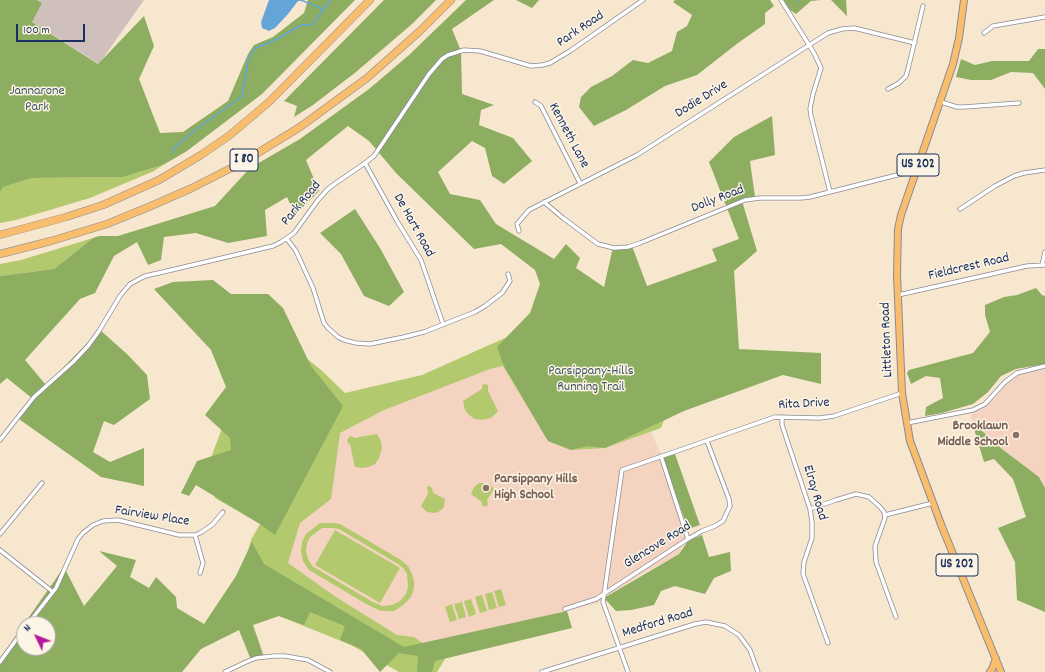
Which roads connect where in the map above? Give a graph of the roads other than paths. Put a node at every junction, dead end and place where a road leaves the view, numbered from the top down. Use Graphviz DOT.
graph roads {
  1 [pos="370,0"];
  2 [pos="451,0"];
  3 [pos="643,0"];
  4 [pos="781,0"];
  5 [pos="964,0"];
  6 [pos="923,6"];
  7 [pos="1045,17"];
  8 [pos="984,32"];
  9 [pos="915,42"];
  10 [pos="809,45"];
  11 [pos="888,90"];
  12 [pos="535,102"];
  13 [pos="941,102"];
  14 [pos="1018,103"];
  15 [pos="365,164"];
  16 [pos="917,170"];
  17 [pos="1045,170"];
  18 [pos="580,183"];
  19 [pos="830,192"];
  20 [pos="544,202"];
  21 [pos="960,209"];
  22 [pos="519,231"];
  23 [pos="0,235"];
  24 [pos="287,238"];
  25 [pos="1045,252"];
  26 [pos="0,254"];
  27 [pos="1043,265"];
  28 [pos="508,274"];
  29 [pos="898,295"];
  30 [pos="444,324"];
  31 [pos="1045,366"];
  32 [pos="902,392"];
  33 [pos="782,417"];
  34 [pos="907,422"];
  35 [pos="0,440"];
  36 [pos="707,441"];
  37 [pos="661,456"];
  38 [pos="42,483"];
  39 [pos="933,503"];
  40 [pos="810,509"];
  41 [pos="222,512"];
  42 [pos="885,515"];
  43 [pos="0,534"];
  44 [pos="195,535"];
  45 [pos="688,538"];
  46 [pos="0,550"];
  47 [pos="200,573"];
  48 [pos="53,592"];
  49 [pos="604,594"];
  50 [pos="565,609"];
  51 [pos="34,616"];
  52 [pos="896,617"];
  53 [pos="16,640"];
  54 [pos="828,643"];
  55 [pos="619,648"];
  56 [pos="996,659"];
  57 [pos="0,662"];
  58 [pos="225,672"];
  59 [pos="330,672"];
  60 [pos="542,672"];
  61 [pos="628,672"];
  62 [pos="758,672"];
  63 [pos="990,672"];
  64 [pos="1001,672"];
  1 -- 23 [label="highway, I 80"];
  2 -- 26 [label="highway, I 80"];
  3 -- 15 [label="street, Park Road"];
  4 -- 10 [label="street"];
  5 -- 13 [label="main road, Littleton Road / US 202"];
  6 -- 9 [label="street"];
  7 -- 8 [label="street"];
  9 -- 10 [label="street, Dodie Drive"];
  9 -- 11 [label="street"];
  10 -- 18 [label="street, Dodie Drive"];
  10 -- 19 [label="street"];
  12 -- 18 [label="street, Kenneth Lane"];
  13 -- 14 [label="street"];
  13 -- 16 [label="main road, Littleton Road / US 202"];
  15 -- 24 [label="street, Park Road"];
  15 -- 30 [label="street, De Hart Road"];
  16 -- 19 [label="street, Dolly Road"];
  16 -- 29 [label="main road, Littleton Road / US 202"];
  17 -- 21 [label="street"];
  18 -- 20 [label="street, Dodie Drive"];
  19 -- 20 [label="street, Dolly Road"];
  20 -- 22 [label="street, Dodie Drive"];
  24 -- 30 [label="street"];
  24 -- 35 [label="street, Park Road"];
  25 -- 27 [label="street"];
  27 -- 29 [label="street, Fieldcrest Road"];
  28 -- 30 [label="street"];
  29 -- 32 [label="main road, Littleton Road / US 202"];
  31 -- 34 [label="street"];
  32 -- 33 [label="street, Rita Drive"];
  32 -- 34 [label="main road, Littleton Road / US 202"];
  33 -- 36 [label="street, Rita Drive"];
  33 -- 40 [label="street, Elray Road"];
  34 -- 39 [label="main road, Littleton Road / US 202"];
  36 -- 37 [label="street, Rita Drive"];
  36 -- 45 [label="street, Glencove Road"];
  37 -- 45 [label="street"];
  37 -- 49 [label="street, Rita Drive"];
  38 -- 43 [label="street"];
  39 -- 42 [label="street"];
  39 -- 56 [label="main road, Littleton Road / US 202"];
  40 -- 42 [label="street"];
  40 -- 54 [label="street, Elray Road"];
  41 -- 44 [label="street, Fairview Place"];
  42 -- 52 [label="street"];
  44 -- 47 [label="street"];
  44 -- 48 [label="street, Fairview Place"];
  45 -- 49 [label="street, Glencove Road"];
  46 -- 48 [label="street"];
  48 -- 51 [label="street, Fairview Place"];
  49 -- 50 [label="street"];
  49 -- 55 [label="street"];
  53 -- 57 [label="street"];
  55 -- 60 [label="street, Medford Road"];
  55 -- 61 [label="street"];
  55 -- 62 [label="street, Medford Road"];
  56 -- 63 [label="main road"];
  56 -- 64 [label="main road, Littleton Road / US 202"];
  58 -- 59 [label="street"];
}
